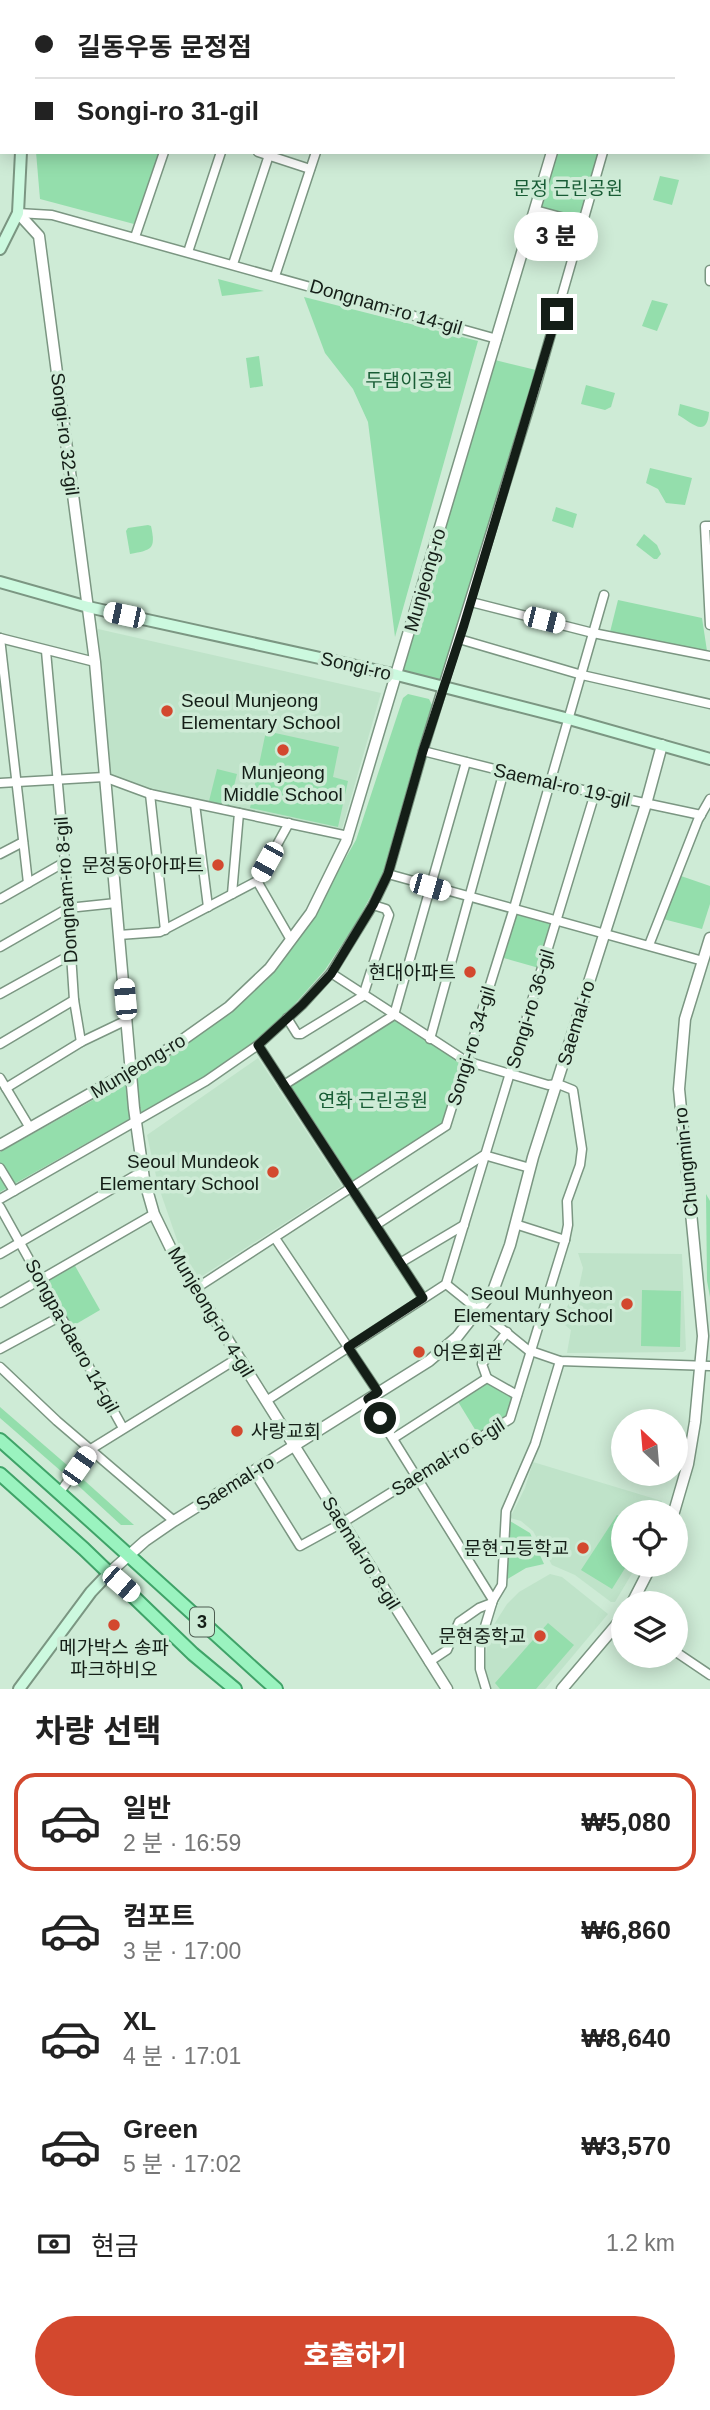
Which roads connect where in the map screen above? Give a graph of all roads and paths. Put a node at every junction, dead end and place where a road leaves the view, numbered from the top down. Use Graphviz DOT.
graph roads {
  1 [pos="22,154"];
  2 [pos="163,154"];
  3 [pos="220,154"];
  4 [pos="269,154"];
  5 [pos="315,154"];
  6 [pos="551,154"];
  7 [pos="602,154"];
  8 [pos="310,169"];
  9 [pos="535,210"];
  10 [pos="18,213"];
  11 [pos="583,223"];
  12 [pos="135,237"];
  13 [pos="0,249"];
  14 [pos="188,252"];
  15 [pos="233,264"];
  16 [pos="710,270"];
  17 [pos="275,276"];
  18 [pos="710,281"];
  19 [pos="497,339"];
  20 [pos="708,526"];
  21 [pos="0,582"];
  22 [pos="604,595"];
  23 [pos="471,601"];
  24 [pos="88,607"];
  25 [pos="710,625"];
  26 [pos="593,633"];
  27 [pos="0,638"];
  28 [pos="459,639"];
  29 [pos="46,651"];
  30 [pos="710,656"];
  31 [pos="95,662"];
  32 [pos="397,675"];
  33 [pos="582,675"];
  34 [pos="444,687"];
  35 [pos="710,704"];
  36 [pos="569,719"];
  37 [pos="662,745"];
  38 [pos="423,751"];
  39 [pos="710,759"];
  40 [pos="466,762"];
  41 [pos="504,771"];
  42 [pos="104,777"];
  43 [pos="58,780"];
  44 [pos="16,782"];
  45 [pos="0,783"];
  46 [pos="550,783"];
  47 [pos="595,793"];
  48 [pos="150,794"];
  49 [pos="710,799"];
  50 [pos="195,804"];
  51 [pos="646,804"];
  52 [pos="239,813"];
  53 [pos="701,815"];
  54 [pos="289,824"];
  55 [pos="348,836"];
  56 [pos="23,842"];
  57 [pos="2,851"];
  58 [pos="65,862"];
  59 [pos="388,874"];
  60 [pos="257,881"];
  61 [pos="28,883"];
  62 [pos="430,887"];
  63 [pos="232,894"];
  64 [pos="470,898"];
  65 [pos="0,900"];
  66 [pos="116,903"];
  67 [pos="373,905"];
  68 [pos="208,907"];
  69 [pos="68,908"];
  70 [pos="514,908"];
  71 [pos="557,920"];
  72 [pos="165,930"];
  73 [pos="604,933"];
  74 [pos="119,935"];
  75 [pos="710,938"];
  76 [pos="291,940"];
  77 [pos="649,945"];
  78 [pos="0,947"];
  79 [pos="72,954"];
  80 [pos="703,961"];
  81 [pos="331,974"];
  82 [pos="0,994"];
  83 [pos="363,996"];
  84 [pos="74,1000"];
  85 [pos="394,1015"];
  86 [pos="287,1018"];
  87 [pos="127,1020"];
  88 [pos="430,1039"];
  89 [pos="81,1042"];
  90 [pos="0,1044"];
  91 [pos="258,1045"];
  92 [pos="466,1061"];
  93 [pos="131,1070"];
  94 [pos="510,1075"];
  95 [pos="0,1078"];
  96 [pos="558,1084"];
  97 [pos="285,1086"];
  98 [pos="6,1088"];
  99 [pos="136,1121"];
  100 [pos="30,1128"];
  101 [pos="0,1145"];
  102 [pos="484,1155"];
  103 [pos="0,1168"];
  104 [pos="530,1168"];
  105 [pos="143,1171"];
  106 [pos="352,1189"];
  107 [pos="14,1191"];
  108 [pos="0,1199"];
  109 [pos="0,1207"];
  110 [pos="154,1214"];
  111 [pos="515,1224"];
  112 [pos="464,1225"];
  113 [pos="376,1226"];
  114 [pos="275,1238"];
  115 [pos="565,1240"];
  116 [pos="19,1243"];
  117 [pos="0,1254"];
  118 [pos="400,1263"];
  119 [pos="41,1280"];
  120 [pos="446,1284"];
  121 [pos="195,1289"];
  122 [pos="423,1298"];
  123 [pos="0,1303"];
  124 [pos="480,1310"];
  125 [pos="61,1316"];
  126 [pos="507,1332"];
  127 [pos="348,1347"];
  128 [pos="0,1349"];
  129 [pos="530,1350"];
  130 [pos="238,1358"];
  131 [pos="560,1361"];
  132 [pos="706,1365"];
  133 [pos="0,1367"];
  134 [pos="487,1378"];
  135 [pos="378,1392"];
  136 [pos="517,1395"];
  137 [pos="368,1399"];
  138 [pos="266,1401"];
  139 [pos="123,1428"];
  140 [pos="394,1438"];
  141 [pos="0,1440"];
  142 [pos="294,1445"];
  143 [pos="91,1449"];
  144 [pos="254,1472"];
  145 [pos="0,1474"];
  146 [pos="418,1477"];
  147 [pos="61,1492"];
  148 [pos="678,1500"];
  149 [pos="174,1521"];
  150 [pos="342,1523"];
  151 [pos="128,1556"];
  152 [pos="109,1573"];
  153 [pos="493,1602"];
  154 [pos="611,1631"];
  155 [pos="688,1660"];
  156 [pos="429,1662"];
  157 [pos="710,1675"];
  158 [pos="19,1689"];
  159 [pos="235,1689"];
  160 [pos="276,1689"];
  161 [pos="447,1689"];
  162 [pos="486,1689"];
  163 [pos="562,1689"];
  1 -- 10 [label="main road"];
  2 -- 12 [label="street"];
  3 -- 14 [label="street"];
  4 -- 8 [label="street"];
  4 -- 15 [label="street"];
  5 -- 8 [label="street"];
  6 -- 9 [label="street, Munjeong-ro"];
  7 -- 11 [label="street"];
  8 -- 17 [label="street"];
  9 -- 11 [label="street"];
  9 -- 19 [label="street, Munjeong-ro"];
  10 -- 12 [label="street, Dongnam-ro 14-gil"];
  10 -- 13 [label="main road"];
  10 -- 24 [label="street, Songi-ro 32-gil"];
  11 -- 23 [label="street"];
  12 -- 14 [label="street, Dongnam-ro 14-gil"];
  14 -- 15 [label="street, Dongnam-ro 14-gil"];
  15 -- 17 [label="street, Dongnam-ro 14-gil"];
  16 -- 18 [label="street"];
  17 -- 19 [label="street, Dongnam-ro 14-gil"];
  19 -- 32 [label="street, Munjeong-ro"];
  20 -- 25 [label="street"];
  21 -- 24 [label="main road, Songi-ro"];
  22 -- 26 [label="street, Songi-ro 34-gil"];
  23 -- 26 [label="street"];
  23 -- 28 [label="street"];
  24 -- 31 [label="street, Songi-ro 32-gil"];
  24 -- 32 [label="main road, Songi-ro"];
  26 -- 30 [label="street"];
  26 -- 33 [label="street, Songi-ro 34-gil"];
  27 -- 29 [label="street"];
  27 -- 44 [label="street, Dongnam-ro 8-gil"];
  28 -- 33 [label="street"];
  28 -- 34 [label="street"];
  29 -- 31 [label="street"];
  29 -- 43 [label="street, Dongnam-ro 8-gil"];
  31 -- 42 [label="street, Songi-ro 32-gil"];
  32 -- 34 [label="main road, Songi-ro"];
  32 -- 55 [label="street, Munjeong-ro"];
  33 -- 35 [label="street"];
  33 -- 36 [label="street, Songi-ro 34-gil"];
  34 -- 36 [label="main road, Songi-ro"];
  34 -- 38 [label="street"];
  36 -- 37 [label="main road, Songi-ro"];
  36 -- 46 [label="street, Songi-ro 34-gil"];
  37 -- 39 [label="main road, Songi-ro"];
  37 -- 51 [label="street, Saemal-ro"];
  38 -- 40 [label="street, Saemal-ro 19-gil"];
  38 -- 59 [label="street"];
  40 -- 41 [label="street, Saemal-ro 19-gil"];
  40 -- 62 [label="street"];
  41 -- 46 [label="street, Saemal-ro 19-gil"];
  41 -- 64 [label="street"];
  42 -- 43 [label="street"];
  42 -- 48 [label="street"];
  42 -- 66 [label="street, Songi-ro 32-gil"];
  43 -- 44 [label="street"];
  43 -- 58 [label="street, Dongnam-ro 8-gil"];
  44 -- 45 [label="street"];
  44 -- 56 [label="street, Dongnam-ro 8-gil"];
  46 -- 47 [label="street, Saemal-ro 19-gil"];
  46 -- 70 [label="street, Songi-ro 34-gil"];
  47 -- 51 [label="street, Saemal-ro 19-gil"];
  47 -- 71 [label="street, Songi-ro 36-gil"];
  48 -- 50 [label="street"];
  48 -- 72 [label="street"];
  49 -- 53 [label="street"];
  50 -- 52 [label="street"];
  50 -- 68 [label="street"];
  51 -- 53 [label="street, Saemal-ro 19-gil"];
  51 -- 73 [label="street, Saemal-ro"];
  52 -- 54 [label="street"];
  52 -- 63 [label="street"];
  53 -- 77 [label="street"];
  54 -- 55 [label="street"];
  54 -- 60 [label="street"];
  55 -- 76 [label="street, Munjeong-ro"];
  56 -- 57 [label="street"];
  56 -- 61 [label="street, Dongnam-ro 8-gil"];
  58 -- 61 [label="street"];
  58 -- 69 [label="street, Dongnam-ro 8-gil"];
  59 -- 62 [label="street"];
  59 -- 67 [label="street"];
  60 -- 63 [label="street"];
  60 -- 76 [label="street"];
  61 -- 65 [label="street"];
  62 -- 64 [label="street"];
  62 -- 85 [label="street"];
  63 -- 68 [label="street"];
  64 -- 70 [label="street"];
  64 -- 88 [label="street"];
  66 -- 69 [label="street"];
  66 -- 74 [label="street, Songi-ro 32-gil"];
  67 -- 81 [label="street"];
  67 -- 83 [label="street"];
  68 -- 72 [label="street"];
  69 -- 78 [label="street"];
  69 -- 79 [label="street, Dongnam-ro 8-gil"];
  70 -- 71 [label="street"];
  70 -- 92 [label="street, Songi-ro 34-gil"];
  71 -- 73 [label="street"];
  71 -- 94 [label="street, Songi-ro 36-gil"];
  72 -- 74 [label="street"];
  73 -- 77 [label="street"];
  73 -- 96 [label="street, Saemal-ro"];
  74 -- 87 [label="street, Songi-ro 32-gil"];
  75 -- 80 [label="street, Chungmin-ro"];
  76 -- 93 [label="street, Munjeong-ro"];
  77 -- 80 [label="street"];
  79 -- 82 [label="street"];
  79 -- 84 [label="street, Dongnam-ro 8-gil"];
  80 -- 132 [label="street, Chungmin-ro"];
  81 -- 83 [label="street"];
  81 -- 86 [label="street"];
  83 -- 85 [label="street"];
  83 -- 86 [label="street"];
  84 -- 89 [label="street, Dongnam-ro 8-gil"];
  84 -- 90 [label="street"];
  85 -- 88 [label="street"];
  85 -- 97 [label="street"];
  86 -- 91 [label="street"];
  87 -- 89 [label="street"];
  87 -- 93 [label="street, Songi-ro 32-gil"];
  88 -- 92 [label="street"];
  89 -- 98 [label="street"];
  91 -- 97 [label="street"];
  91 -- 99 [label="street"];
  92 -- 94 [label="street"];
  92 -- 106 [label="street, Songi-ro 34-gil"];
  93 -- 99 [label="street, Munjeong-ro 4-gil"];
  93 -- 100 [label="street, Munjeong-ro"];
  94 -- 96 [label="street"];
  94 -- 102 [label="street, Songi-ro 36-gil"];
  95 -- 98 [label="street"];
  96 -- 104 [label="street, Saemal-ro"];
  96 -- 115 [label="street, Saemal-ro 6-gil"];
  97 -- 106 [label="street"];
  98 -- 100 [label="street"];
  99 -- 105 [label="street, Munjeong-ro 4-gil"];
  99 -- 107 [label="street"];
  100 -- 101 [label="street, Munjeong-ro"];
  102 -- 104 [label="street"];
  102 -- 112 [label="street, Songi-ro 36-gil"];
  102 -- 113 [label="street"];
  103 -- 107 [label="street"];
  104 -- 111 [label="street, Saemal-ro"];
  105 -- 110 [label="street, Munjeong-ro 4-gil"];
  105 -- 116 [label="street"];
  106 -- 113 [label="street"];
  106 -- 114 [label="street, Songi-ro 34-gil"];
  107 -- 108 [label="street"];
  109 -- 116 [label="street, Songpa-daero 14-gil"];
  110 -- 119 [label="street"];
  110 -- 121 [label="street, Munjeong-ro 4-gil"];
  111 -- 115 [label="street"];
  111 -- 124 [label="street, Saemal-ro"];
  112 -- 118 [label="street"];
  112 -- 120 [label="street, Songi-ro 36-gil"];
  113 -- 118 [label="street"];
  114 -- 121 [label="street, Songi-ro 34-gil"];
  114 -- 127 [label="street"];
  115 -- 129 [label="street, Saemal-ro 6-gil"];
  116 -- 117 [label="street"];
  116 -- 119 [label="street, Songpa-daero 14-gil"];
  118 -- 122 [label="street"];
  119 -- 123 [label="street"];
  119 -- 125 [label="street, Songpa-daero 14-gil"];
  120 -- 122 [label="street"];
  120 -- 124 [label="street"];
  121 -- 130 [label="street, Munjeong-ro 4-gil"];
  122 -- 127 [label="street"];
  124 -- 126 [label="street"];
  124 -- 135 [label="street, Saemal-ro"];
  125 -- 128 [label="street"];
  125 -- 139 [label="street, Songpa-daero 14-gil"];
  126 -- 129 [label="street"];
  126 -- 134 [label="street"];
  127 -- 135 [label="street"];
  127 -- 138 [label="street"];
  129 -- 131 [label="street"];
  129 -- 136 [label="street, Saemal-ro 6-gil"];
  130 -- 138 [label="street, Munjeong-ro 4-gil"];
  130 -- 139 [label="street, Songpa-daero 14-gil"];
  131 -- 132 [label="street"];
  131 -- 153 [label="street"];
  132 -- 148 [label="street, Chungmin-ro"];
  133 -- 143 [label="street"];
  134 -- 136 [label="street"];
  134 -- 140 [label="street"];
  135 -- 137 [label="street, Saemal-ro"];
  136 -- 146 [label="street, Saemal-ro 6-gil"];
  137 -- 140 [label="street"];
  137 -- 142 [label="street, Saemal-ro"];
  138 -- 142 [label="street, Munjeong-ro 4-gil"];
  139 -- 143 [label="street, Songpa-daero 14-gil"];
  140 -- 146 [label="street"];
  141 -- 147 [label="main road, 3"];
  142 -- 144 [label="street, Saemal-ro"];
  142 -- 150 [label="street, Saemal-ro 8-gil"];
  143 -- 147 [label="street, Songpa-daero 14-gil"];
  143 -- 149 [label="street"];
  144 -- 149 [label="street, Saemal-ro"];
  144 -- 150 [label="street, Saemal-ro 6-gil"];
  145 -- 152 [label="main road, 3"];
  146 -- 150 [label="street, Saemal-ro 6-gil"];
  146 -- 153 [label="street"];
  147 -- 151 [label="main road, 3"];
  149 -- 151 [label="street, Saemal-ro"];
  150 -- 156 [label="street, Saemal-ro 8-gil"];
  151 -- 152 [label="street, Saemal-ro"];
  151 -- 160 [label="main road, 3"];
  152 -- 158 [label="main road, Saemal-ro"];
  152 -- 159 [label="main road, 3"];
  153 -- 156 [label="street"];
  153 -- 162 [label="street"];
  154 -- 163 [label="street"];
  155 -- 157 [label="street"];
  156 -- 161 [label="street, Saemal-ro 8-gil"];
}
